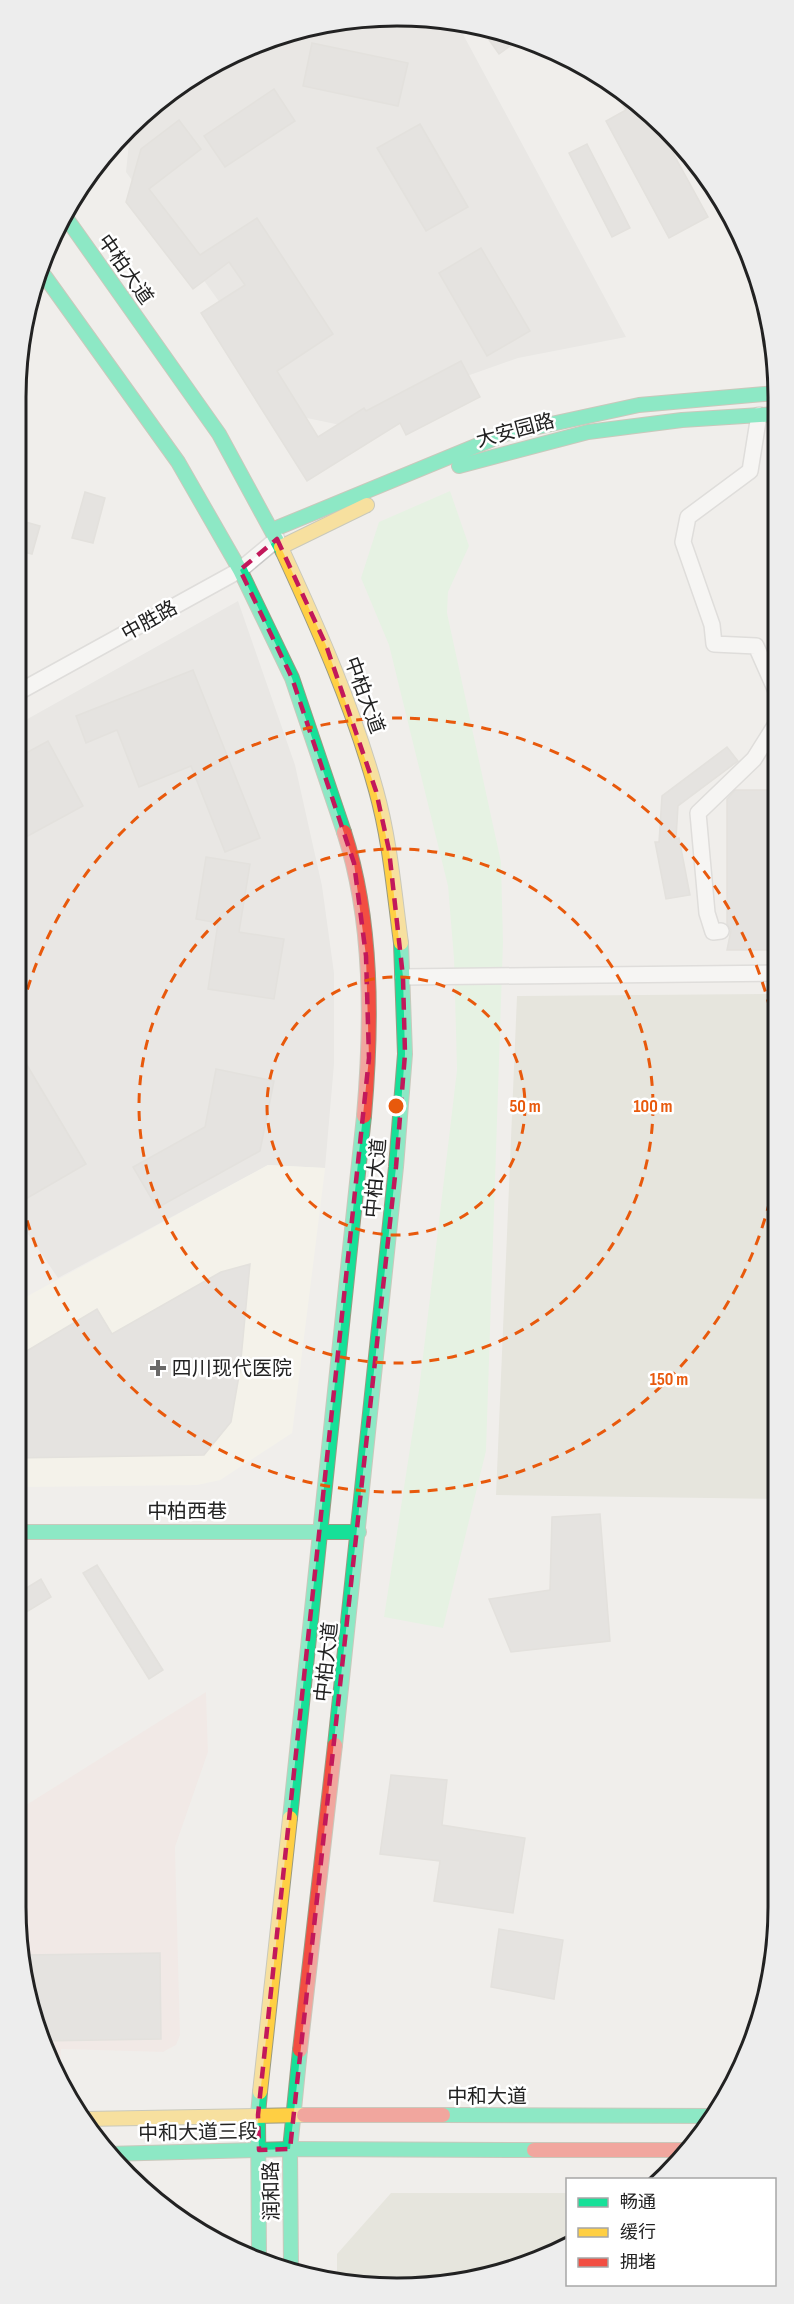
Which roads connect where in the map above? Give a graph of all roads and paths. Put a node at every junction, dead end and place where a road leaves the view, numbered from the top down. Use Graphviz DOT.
graph roads {
  1 [pos="69,222"];
  2 [pos="45,277"];
  3 [pos="768,394"];
  4 [pos="768,414"];
  5 [pos="759,415"];
  6 [pos="277,539"];
  7 [pos="240,570"];
  8 [pos="768,673"];
  9 [pos="26,688"];
  10 [pos="768,738"];
  11 [pos="721,931"];
  12 [pos="768,973"];
  13 [pos="403,977"];
  14 [pos="323,1530"];
  15 [pos="26,1532"];
  16 [pos="359,1532"];
  17 [pos="258,2115"];
  18 [pos="292,2115"];
  19 [pos="704,2116"];
  20 [pos="92,2119"];
  21 [pos="290,2149"];
  22 [pos="259,2150"];
  23 [pos="678,2150"];
  24 [pos="119,2154"];
  25 [pos="259,2252"];
  26 [pos="291,2263"];
  1 -- 6 [label="main road, 中柏大道"];
  2 -- 7 [label="main road, 中柏大道"];
  3 -- 6 [label="main road"];
  4 -- 5 [label="main road, 大安园路"];
  5 -- 6 [label="main road, 大安园路"];
  5 -- 8 [label="street"];
  6 -- 7 [label="street, 中胜路"];
  6 -- 13 [label="main road, 中柏大道"];
  7 -- 9 [label="street, 中胜路"];
  7 -- 14 [label="main road, 中柏大道"];
  10 -- 11 [label="street"];
  12 -- 13 [label="street"];
  13 -- 16 [label="main road, 中柏大道"];
  14 -- 15 [label="main road, 中柏西巷"];
  14 -- 16 [label="main road, 中柏西巷"];
  14 -- 17 [label="main road, 中柏大道"];
  16 -- 18 [label="main road, 中柏大道"];
  17 -- 18 [label="main road, 中和大道"];
  17 -- 20 [label="main road, 中和大道三段"];
  17 -- 22 [label="main road, 中柏大道"];
  18 -- 19 [label="main road, 中和大道"];
  18 -- 21 [label="main road, 中柏大道"];
  21 -- 22 [label="main road, 中和大道三段"];
  21 -- 23 [label="main road"];
  21 -- 26 [label="main road, 润和路"];
  22 -- 24 [label="main road, 中和大道三段"];
  22 -- 25 [label="main road, 润和路"];
}
